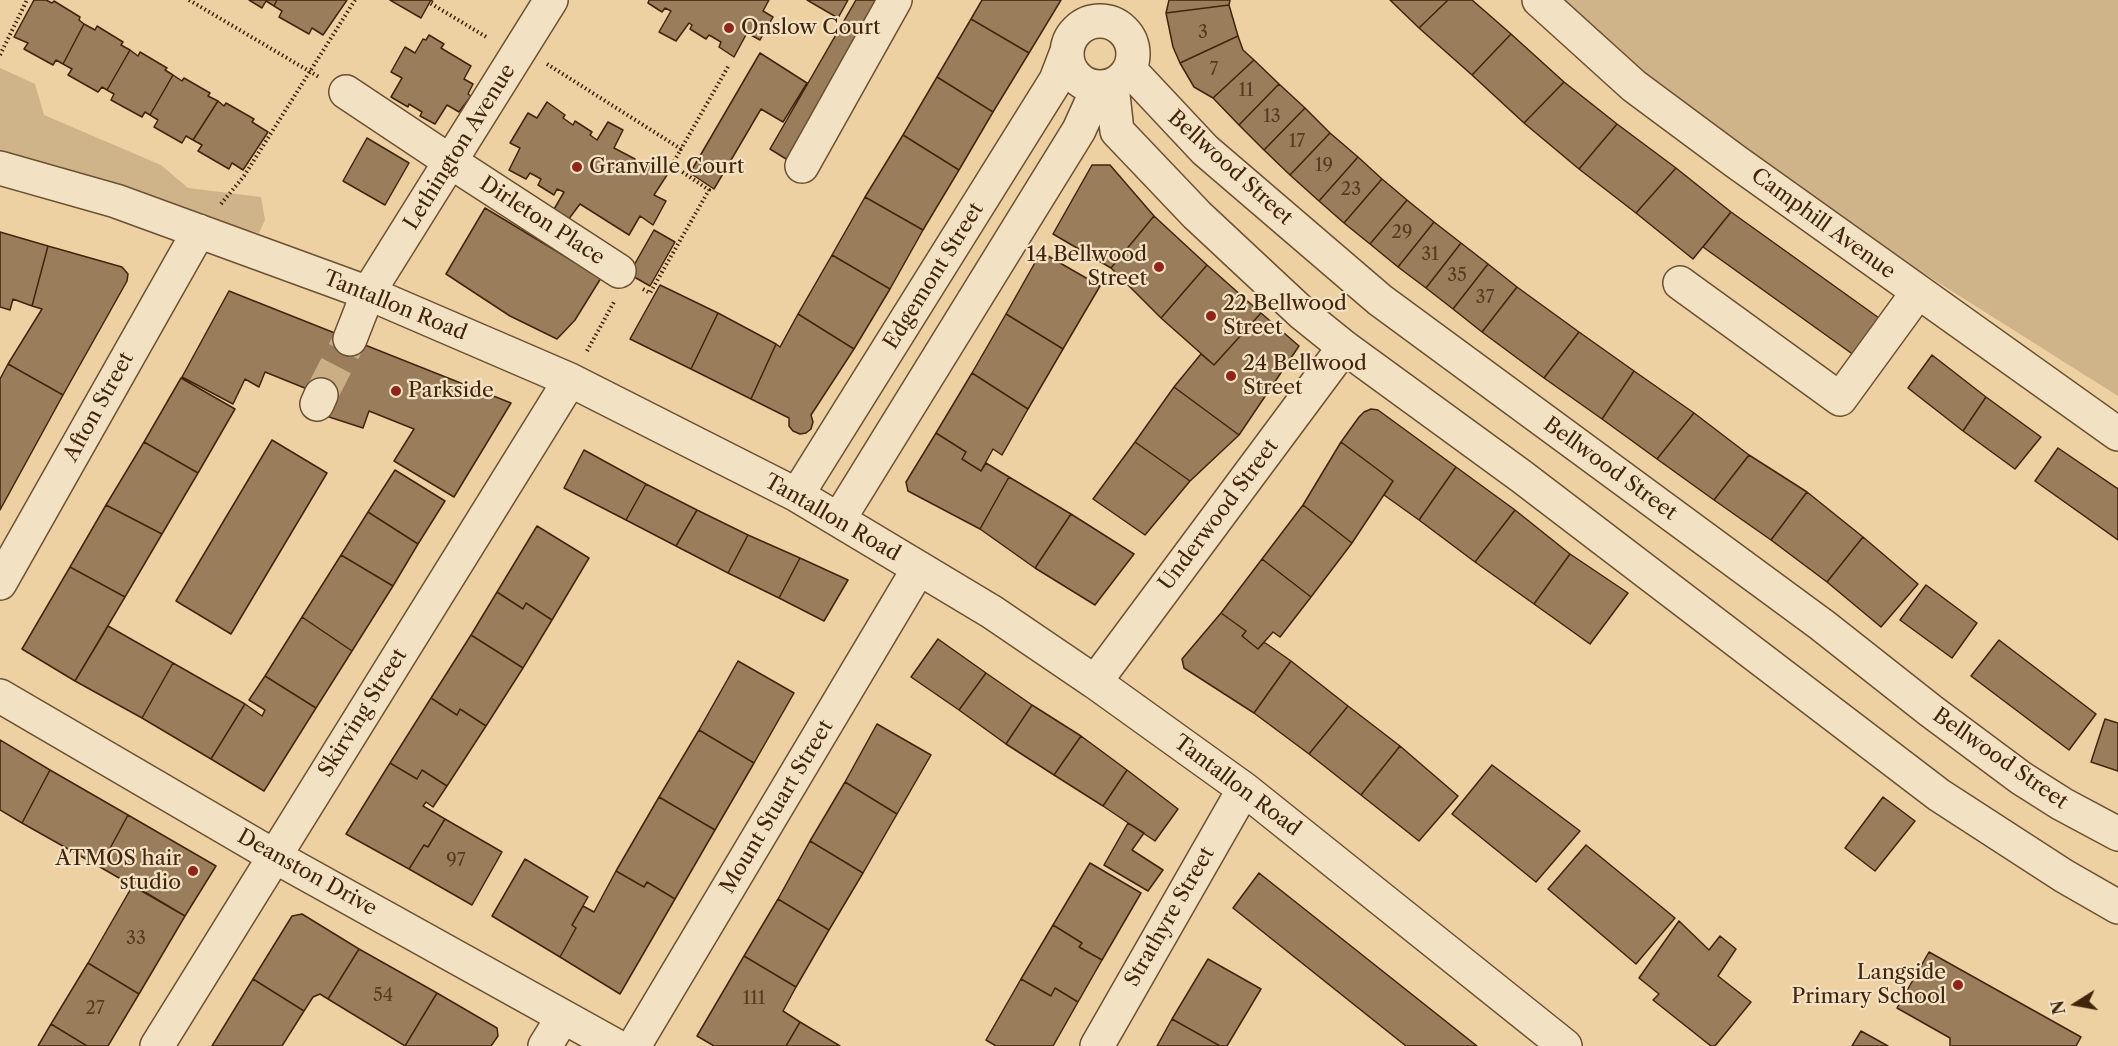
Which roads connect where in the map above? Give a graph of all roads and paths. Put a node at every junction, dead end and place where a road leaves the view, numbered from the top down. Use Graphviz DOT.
graph roads {
  1 [pos="27,0"];
  2 [pos="189,0"];
  3 [pos="355,0"];
  4 [pos="432,0"];
  5 [pos="550,0"];
  6 [pos="895,0"];
  7 [pos="1128,0"];
  8 [pos="1539,0"];
  9 [pos="1099,10"];
  10 [pos="1129,37"];
  11 [pos="519,51"];
  12 [pos="1066,54"];
  13 [pos="0,55"];
  14 [pos="729,65"];
  15 [pos="309,72"];
  16 [pos="1113,81"];
  17 [pos="346,92"];
  18 [pos="681,149"];
  19 [pos="451,162"];
  20 [pos="802,166"];
  21 [pos="0,168"];
  22 [pos="681,172"];
  23 [pos="199,231"];
  24 [pos="619,271"];
  25 [pos="1680,283"];
  26 [pos="368,292"];
  27 [pos="1918,292"];
  28 [pos="350,339"];
  29 [pos="1344,347"];
  30 [pos="570,380"];
  31 [pos="2118,434"];
  32 [pos="797,495"];
  33 [pos="839,519"];
  34 [pos="919,568"];
  35 [pos="0,583"];
  36 [pos="1095,682"];
  37 [pos="0,696"];
  38 [pos="1244,789"];
  39 [pos="2118,834"];
  40 [pos="274,856"];
  41 [pos="2118,907"];
  42 [pos="563,1017"];
  43 [pos="1559,1044"];
  44 [pos="157,1046"];
  45 [pos="545,1046"];
  46 [pos="616,1046"];
  47 [pos="634,1046"];
  48 [pos="1097,1046"];
  1 -- 13 [label="path"];
  2 -- 15 [label="path"];
  3 -- 15 [label="path"];
  4 -- 11 [label="path"];
  5 -- 11 [label="street, Lethington Avenue"];
  6 -- 20 [label="street"];
  7 -- 10 [label="street"];
  8 -- 27 [label="street, Camphill Avenue"];
  9 -- 10 [label="street"];
  9 -- 12 [label="street"];
  10 -- 16 [label="street"];
  11 -- 18 [label="path"];
  11 -- 19 [label="street, Lethington Avenue"];
  12 -- 16 [label="street"];
  12 -- 32 [label="street, Edgemont Street"];
  14 -- 18 [label="path"];
  15 -- 17 [label="path"];
  15 -- 23 [label="path"];
  16 -- 29 [label="street"];
  16 -- 33 [label="street"];
  16 -- 39 [label="street, Bellwood Street"];
  17 -- 19 [label="street, Dirleton Place"];
  18 -- 22 [label="path"];
  19 -- 24 [label="street, Dirleton Place"];
  19 -- 26 [label="street, Lethington Avenue"];
  21 -- 23 [label="street, Tantallon Road"];
  23 -- 26 [label="street, Tantallon Road"];
  23 -- 35 [label="street, Afton Street"];
  25 -- 27 [label="street"];
  26 -- 28 [label="street, Lethington Avenue"];
  26 -- 30 [label="street, Tantallon Road"];
  27 -- 31 [label="street, Camphill Avenue"];
  29 -- 36 [label="street, Underwood Street"];
  29 -- 41 [label="street"];
  30 -- 32 [label="street, Tantallon Road"];
  30 -- 40 [label="street, Skirving Street"];
  32 -- 33 [label="street, Tantallon Road"];
  33 -- 34 [label="street, Tantallon Road"];
  34 -- 36 [label="street, Tantallon Road"];
  34 -- 47 [label="street, Mount Stuart Street"];
  36 -- 38 [label="street, Tantallon Road"];
  37 -- 40 [label="street, Deanston Drive"];
  38 -- 43 [label="street, Tantallon Road"];
  38 -- 48 [label="street, Strathyre Street"];
  40 -- 42 [label="street, Deanston Drive"];
  40 -- 44 [label="street, Skirving Street"];
  42 -- 45 [label="street"];
  42 -- 46 [label="street, Deanston Drive"];
}
